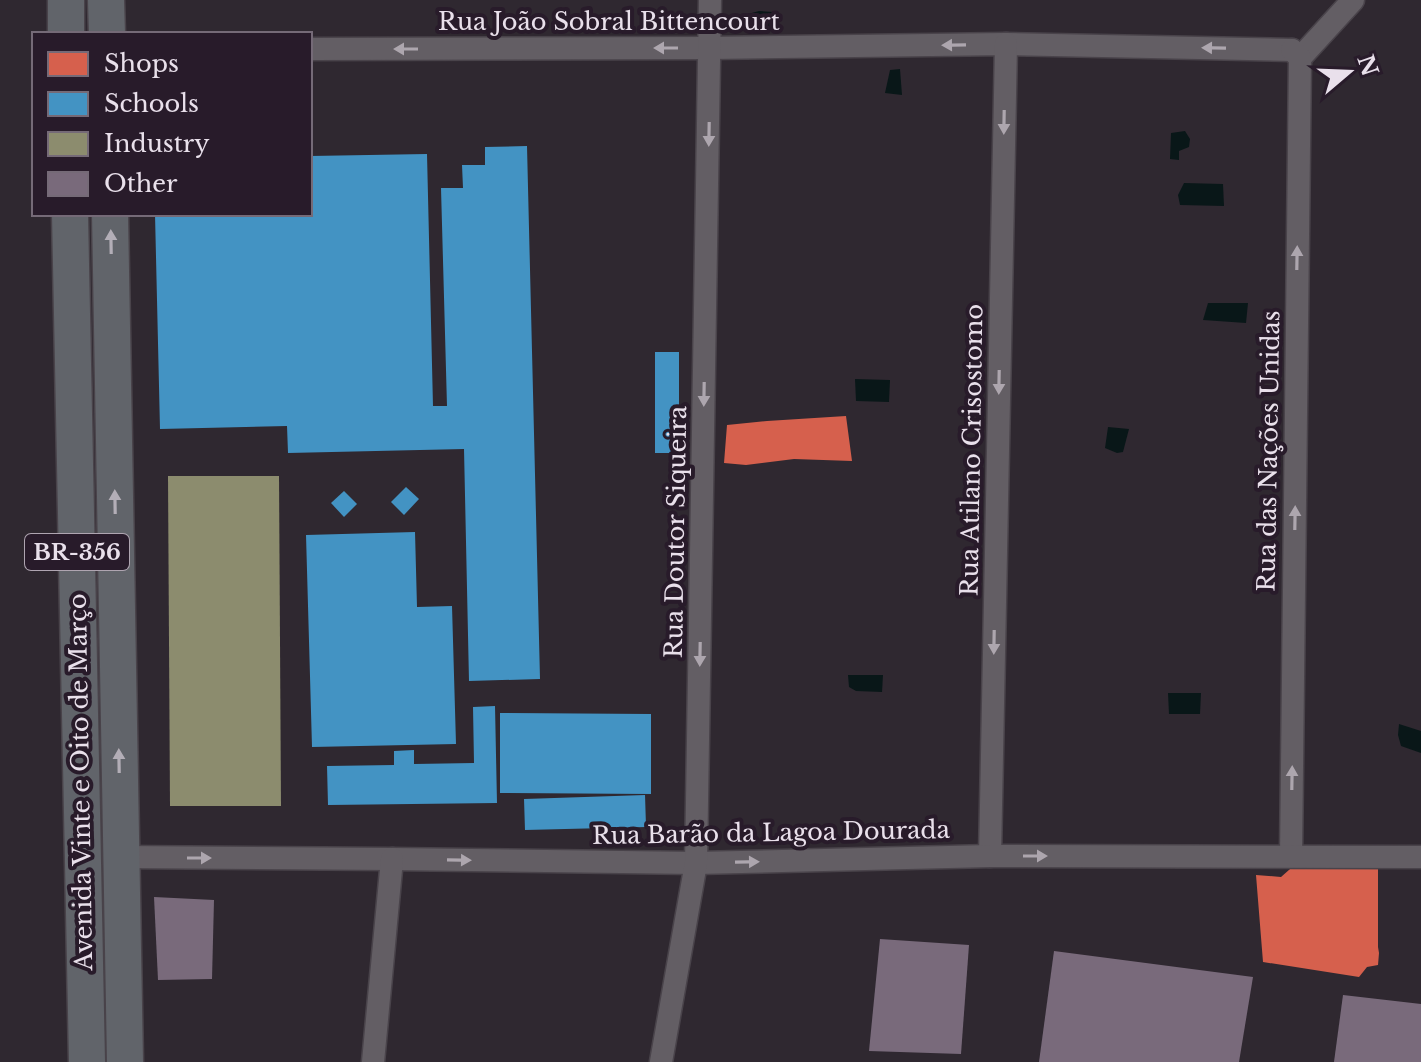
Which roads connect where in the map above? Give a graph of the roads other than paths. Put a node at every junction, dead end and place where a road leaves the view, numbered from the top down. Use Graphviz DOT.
graph roads {
  1 [pos="66,0"];
  2 [pos="710,0"];
  3 [pos="1330,0"];
  4 [pos="1353,0"];
  5 [pos="66,32"];
  6 [pos="1006,44"];
  7 [pos="710,48"];
  8 [pos="312,49"];
  9 [pos="1296,54"];
  10 [pos="70,216"];
  11 [pos="110,216"];
  12 [pos="79,661"];
  13 [pos="990,856"];
  14 [pos="1291,856"];
  15 [pos="121,857"];
  16 [pos="1421,857"];
  17 [pos="392,859"];
  18 [pos="696,863"];
  19 [pos="87,1062"];
  20 [pos="125,1062"];
  21 [pos="373,1062"];
  22 [pos="661,1062"];
  1 -- 5 [label="main road"];
  2 -- 7 [label="street, Rua Doutor Siqueira"];
  3 -- 9 [label="street"];
  4 -- 9 [label="street"];
  6 -- 7 [label="street, Rua João Sobral Bittencourt, one-way"];
  9 -- 6 [label="street, Rua João Sobral Bittencourt, one-way"];
  6 -- 13 [label="street, Rua Atilano Crisostomo, one-way"];
  7 -- 8 [label="street, Rua João Sobral Bittencourt, one-way"];
  7 -- 18 [label="street, Rua Doutor Siqueira, one-way"];
  14 -- 9 [label="street, Rua das Nações Unidas, one-way"];
  10 -- 12 [label="main road, Avenida Vinte e Oito de Março / BR-356"];
  15 -- 11 [label="main road, Avenida Vinte e Oito de Março, one-way"];
  12 -- 15 [label="main road"];
  12 -- 19 [label="main road, Avenida Vinte e Oito de Março / BR-356"];
  13 -- 14 [label="street, Rua Barão da Lagoa Dourada, one-way"];
  18 -- 13 [label="street, Rua Barão da Lagoa Dourada, one-way"];
  14 -- 16 [label="street, Rua Barão da Lagoa Dourada"];
  15 -- 17 [label="street, Rua Barão da Lagoa Dourada, one-way"];
  15 -- 20 [label="main road, Avenida Vinte e Oito de Março"];
  17 -- 18 [label="street, Rua Barão da Lagoa Dourada, one-way"];
  17 -- 21 [label="street"];
  18 -- 22 [label="street, Rua Doutor Siqueira"];
}
